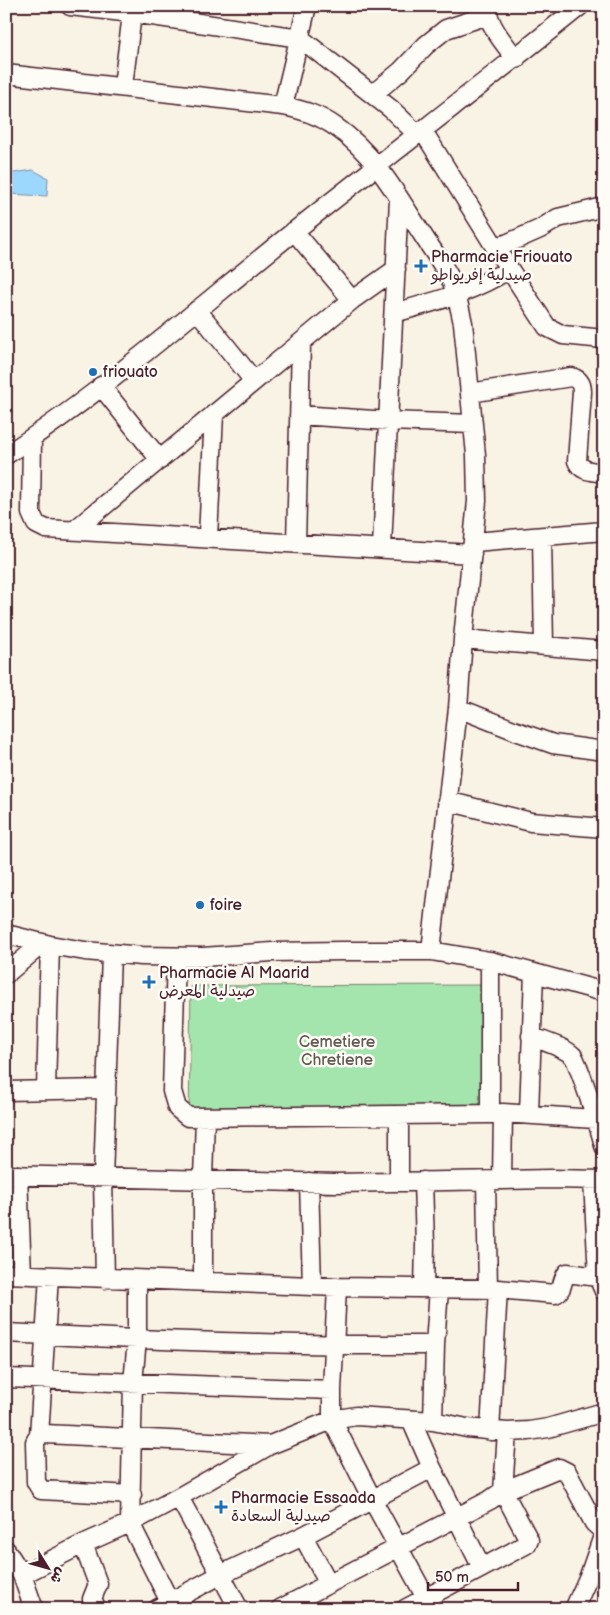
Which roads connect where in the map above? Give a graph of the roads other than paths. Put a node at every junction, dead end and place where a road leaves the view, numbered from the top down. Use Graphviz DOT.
graph roads {
  1 [pos="70,6"];
  2 [pos="307,6"];
  3 [pos="580,6"];
  4 [pos="132,10"];
  5 [pos="487,11"];
  6 [pos="300,38"];
  7 [pos="516,58"];
  8 [pos="6,74"];
  9 [pos="123,86"];
  10 [pos="373,94"];
  11 [pos="283,106"];
  12 [pos="420,133"];
  13 [pos="377,167"];
  14 [pos="399,199"];
  15 [pos="604,207"];
  16 [pos="294,231"];
  17 [pos="495,247"];
  18 [pos="396,269"];
  19 [pos="509,269"];
  20 [pos="456,294"];
  21 [pos="352,300"];
  22 [pos="197,310"];
  23 [pos="394,313"];
  24 [pos="604,339"];
  25 [pos="301,344"];
  26 [pos="254,381"];
  27 [pos="101,386"];
  28 [pos="470,393"];
  29 [pos="214,414"];
  30 [pos="299,414"];
  31 [pos="389,421"];
  32 [pos="472,424"];
  33 [pos="32,438"];
  34 [pos="6,455"];
  35 [pos="160,460"];
  36 [pos="604,473"];
  37 [pos="76,529"];
  38 [pos="604,532"];
  39 [pos="208,537"];
  40 [pos="542,537"];
  41 [pos="296,543"];
  42 [pos="382,547"];
  43 [pos="473,548"];
  44 [pos="463,639"];
  45 [pos="544,645"];
  46 [pos="604,651"];
  47 [pos="458,708"];
  48 [pos="604,751"];
  49 [pos="447,801"];
  50 [pos="604,828"];
  51 [pos="6,934"];
  52 [pos="46,944"];
  53 [pos="431,951"];
  54 [pos="111,955"];
  55 [pos="176,957"];
  56 [pos="490,961"];
  57 [pos="534,973"];
  58 [pos="6,974"];
  59 [pos="604,992"];
  60 [pos="531,1036"];
  61 [pos="46,1089"];
  62 [pos="105,1089"];
  63 [pos="6,1091"];
  64 [pos="496,1113"];
  65 [pos="529,1113"];
  66 [pos="399,1116"];
  67 [pos="206,1117"];
  68 [pos="595,1119"];
  69 [pos="604,1146"];
  70 [pos="12,1175"];
  71 [pos="103,1178"];
  72 [pos="203,1179"];
  73 [pos="494,1180"];
  74 [pos="598,1180"];
  75 [pos="423,1181"];
  76 [pos="310,1182"];
  77 [pos="399,1182"];
  78 [pos="600,1246"];
  79 [pos="14,1274"];
  80 [pos="49,1276"];
  81 [pos="105,1279"];
  82 [pos="137,1280"];
  83 [pos="203,1282"];
  84 [pos="601,1284"];
  85 [pos="312,1285"];
  86 [pos="337,1287"];
  87 [pos="431,1289"];
  88 [pos="493,1289"];
  89 [pos="6,1333"];
  90 [pos="46,1335"];
  91 [pos="137,1340"];
  92 [pos="436,1345"];
  93 [pos="334,1346"];
  94 [pos="6,1378"];
  95 [pos="43,1379"];
  96 [pos="134,1383"];
  97 [pos="332,1390"];
  98 [pos="604,1412"];
  99 [pos="332,1420"];
  100 [pos="411,1420"];
  101 [pos="433,1421"];
  102 [pos="498,1431"];
  103 [pos="39,1436"];
  104 [pos="132,1440"];
  105 [pos="270,1445"];
  106 [pos="432,1468"];
  107 [pos="503,1491"];
  108 [pos="132,1495"];
  109 [pos="179,1497"];
  110 [pos="372,1499"];
  111 [pos="457,1517"];
  112 [pos="130,1523"];
  113 [pos="604,1532"];
  114 [pos="303,1536"];
  115 [pos="83,1544"];
  116 [pos="399,1548"];
  117 [pos="6,1550"];
  118 [pos="482,1568"];
  119 [pos="220,1575"];
  120 [pos="22,1576"];
  121 [pos="329,1584"];
  122 [pos="426,1598"];
  123 [pos="163,1605"];
  124 [pos="34,1609"];
  125 [pos="97,1609"];
  126 [pos="239,1609"];
  127 [pos="280,1609"];
  128 [pos="405,1609"];
  129 [pos="574,1609"];
  1 -- 4 [label="street"];
  2 -- 6 [label="street"];
  3 -- 7 [label="street"];
  4 -- 6 [label="street"];
  4 -- 9 [label="street"];
  5 -- 7 [label="street"];
  5 -- 10 [label="street"];
  6 -- 10 [label="street"];
  6 -- 11 [label="street"];
  7 -- 12 [label="street"];
  8 -- 9 [label="street"];
  9 -- 11 [label="street"];
  10 -- 12 [label="street"];
  11 -- 13 [label="street"];
  12 -- 13 [label="street"];
  12 -- 17 [label="street"];
  13 -- 14 [label="street"];
  13 -- 16 [label="street"];
  14 -- 18 [label="street"];
  14 -- 20 [label="street"];
  15 -- 17 [label="street"];
  16 -- 21 [label="street"];
  16 -- 22 [label="street"];
  17 -- 19 [label="street"];
  18 -- 21 [label="street"];
  18 -- 23 [label="street"];
  19 -- 20 [label="street"];
  19 -- 24 [label="street"];
  20 -- 23 [label="street"];
  20 -- 28 [label="street"];
  21 -- 25 [label="street"];
  22 -- 26 [label="street"];
  22 -- 27 [label="street"];
  23 -- 31 [label="street"];
  25 -- 26 [label="street"];
  25 -- 30 [label="street"];
  26 -- 29 [label="street"];
  27 -- 33 [label="street"];
  27 -- 35 [label="street"];
  28 -- 32 [label="street"];
  28 -- 36 [label="street"];
  29 -- 35 [label="street"];
  29 -- 39 [label="street"];
  30 -- 31 [label="street"];
  30 -- 41 [label="street"];
  31 -- 32 [label="street"];
  31 -- 42 [label="street"];
  32 -- 43 [label="street"];
  33 -- 34 [label="street"];
  33 -- 37 [label="street"];
  35 -- 37 [label="street"];
  37 -- 39 [label="street"];
  38 -- 40 [label="street"];
  39 -- 41 [label="street"];
  40 -- 43 [label="street"];
  40 -- 45 [label="street"];
  41 -- 42 [label="street"];
  42 -- 43 [label="street"];
  43 -- 44 [label="street"];
  44 -- 45 [label="street"];
  44 -- 47 [label="street"];
  45 -- 46 [label="street"];
  47 -- 48 [label="street"];
  47 -- 49 [label="street"];
  49 -- 50 [label="street"];
  49 -- 53 [label="street"];
  51 -- 52 [label="street"];
  52 -- 54 [label="street"];
  52 -- 58 [label="street"];
  52 -- 61 [label="street"];
  53 -- 55 [label="street"];
  53 -- 56 [label="street"];
  54 -- 55 [label="street"];
  54 -- 62 [label="street"];
  55 -- 67 [label="street"];
  56 -- 57 [label="street"];
  56 -- 64 [label="street"];
  57 -- 59 [label="street"];
  57 -- 60 [label="street"];
  60 -- 65 [label="street"];
  60 -- 68 [label="street"];
  61 -- 62 [label="street"];
  61 -- 63 [label="street"];
  62 -- 71 [label="street"];
  64 -- 65 [label="street"];
  64 -- 66 [label="street"];
  64 -- 73 [label="street"];
  65 -- 68 [label="street"];
  66 -- 67 [label="street"];
  66 -- 77 [label="street"];
  67 -- 72 [label="street"];
  68 -- 69 [label="street"];
  70 -- 71 [label="street"];
  70 -- 79 [label="street"];
  71 -- 72 [label="street"];
  71 -- 81 [label="street"];
  72 -- 76 [label="street"];
  72 -- 83 [label="street"];
  73 -- 74 [label="street"];
  73 -- 75 [label="street"];
  73 -- 88 [label="street"];
  74 -- 78 [label="street"];
  75 -- 77 [label="street"];
  75 -- 87 [label="street"];
  76 -- 77 [label="street"];
  76 -- 85 [label="street"];
  78 -- 84 [label="street"];
  79 -- 80 [label="street"];
  80 -- 81 [label="street"];
  80 -- 90 [label="street"];
  81 -- 82 [label="street"];
  82 -- 83 [label="street"];
  82 -- 91 [label="street"];
  83 -- 85 [label="street"];
  84 -- 88 [label="street"];
  85 -- 86 [label="street"];
  86 -- 87 [label="street"];
  86 -- 93 [label="street"];
  87 -- 88 [label="street"];
  87 -- 92 [label="street"];
  88 -- 102 [label="street"];
  89 -- 90 [label="street"];
  90 -- 91 [label="street"];
  90 -- 95 [label="street"];
  91 -- 93 [label="street"];
  91 -- 96 [label="street"];
  92 -- 93 [label="street"];
  92 -- 101 [label="street"];
  93 -- 97 [label="street"];
  94 -- 95 [label="street"];
  95 -- 96 [label="street"];
  95 -- 103 [label="street"];
  96 -- 97 [label="street"];
  96 -- 104 [label="street"];
  97 -- 99 [label="street"];
  98 -- 102 [label="street"];
  99 -- 100 [label="street"];
  99 -- 105 [label="street"];
  99 -- 110 [label="street"];
  100 -- 101 [label="street"];
  100 -- 106 [label="street"];
  101 -- 102 [label="street"];
  102 -- 107 [label="street"];
  103 -- 104 [label="street"];
  103 -- 108 [label="street"];
  104 -- 105 [label="street"];
  104 -- 108 [label="street"];
  105 -- 109 [label="street"];
  106 -- 110 [label="street"];
  106 -- 111 [label="street"];
  107 -- 111 [label="street"];
  107 -- 113 [label="street"];
  107 -- 118 [label="street"];
  108 -- 112 [label="street"];
  109 -- 112 [label="street"];
  109 -- 119 [label="street"];
  110 -- 114 [label="street"];
  110 -- 116 [label="street"];
  111 -- 116 [label="street"];
  111 -- 118 [label="street"];
  112 -- 115 [label="street"];
  112 -- 123 [label="street"];
  113 -- 129 [label="street"];
  114 -- 119 [label="street"];
  114 -- 121 [label="street"];
  115 -- 120 [label="street"];
  115 -- 125 [label="street"];
  116 -- 121 [label="street"];
  116 -- 122 [label="street"];
  117 -- 120 [label="street"];
  118 -- 122 [label="street"];
  119 -- 123 [label="street"];
  119 -- 126 [label="street"];
  120 -- 124 [label="street"];
  121 -- 127 [label="street"];
  122 -- 128 [label="street"];
}
